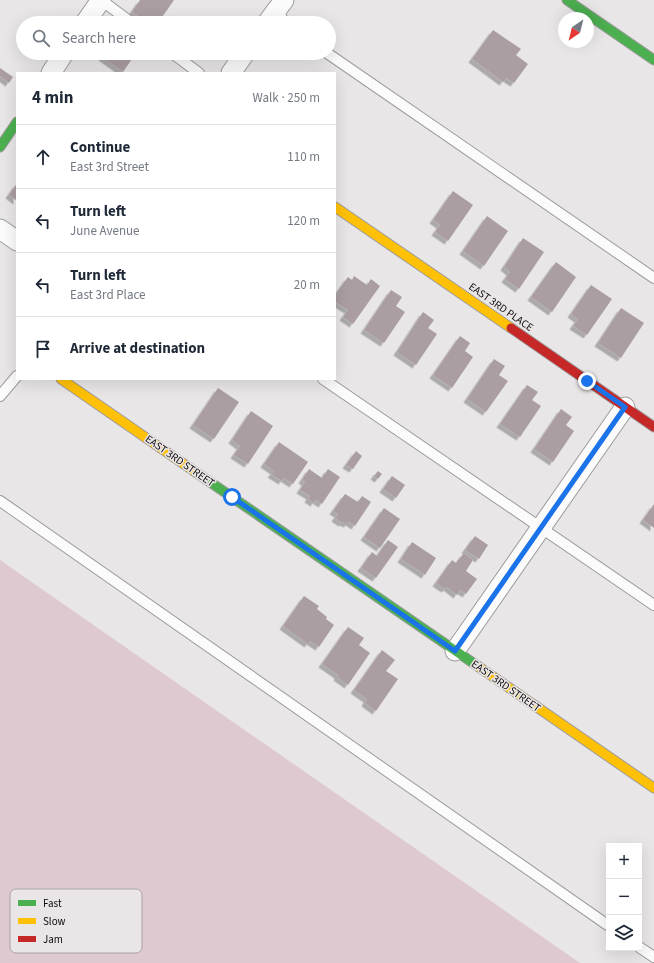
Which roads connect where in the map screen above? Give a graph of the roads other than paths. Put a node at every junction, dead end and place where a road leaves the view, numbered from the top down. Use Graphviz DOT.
graph roads {
  1 [pos="101,0"];
  2 [pos="567,0"];
  3 [pos="90,16"];
  4 [pos="123,16"];
  5 [pos="336,59"];
  6 [pos="59,60"];
  7 [pos="182,60"];
  8 [pos="240,60"];
  9 [pos="654,60"];
  10 [pos="52,72"];
  11 [pos="199,72"];
  12 [pos="232,72"];
  13 [pos="16,123"];
  14 [pos="0,147"];
  15 [pos="336,208"];
  16 [pos="0,229"];
  17 [pos="16,240"];
  18 [pos="654,278"];
  19 [pos="16,377"];
  20 [pos="62,380"];
  21 [pos="324,380"];
  22 [pos="0,396"];
  23 [pos="625,407"];
  24 [pos="654,427"];
  25 [pos="0,501"];
  26 [pos="541,528"];
  27 [pos="654,605"];
  28 [pos="455,651"];
  29 [pos="654,788"];
  30 [pos="606,924"];
  31 [pos="642,949"];
  32 [pos="654,957"];
  1 -- 3 [label="street"];
  1 -- 4 [label="lane"];
  2 -- 9 [label="street"];
  5 -- 18 [label="lane"];
  6 -- 10 [label="street"];
  7 -- 11 [label="lane"];
  8 -- 12 [label="street"];
  13 -- 14 [label="street"];
  15 -- 23 [label="street, EAST 3RD PLACE"];
  16 -- 17 [label="street"];
  19 -- 22 [label="lane"];
  20 -- 28 [label="street, EAST 3RD STREET"];
  21 -- 26 [label="lane"];
  23 -- 24 [label="street, EAST 3RD PLACE"];
  23 -- 26 [label="street"];
  25 -- 30 [label="lane"];
  26 -- 27 [label="lane"];
  26 -- 28 [label="street"];
  28 -- 29 [label="street, EAST 3RD STREET"];
  31 -- 32 [label="lane"];
}
